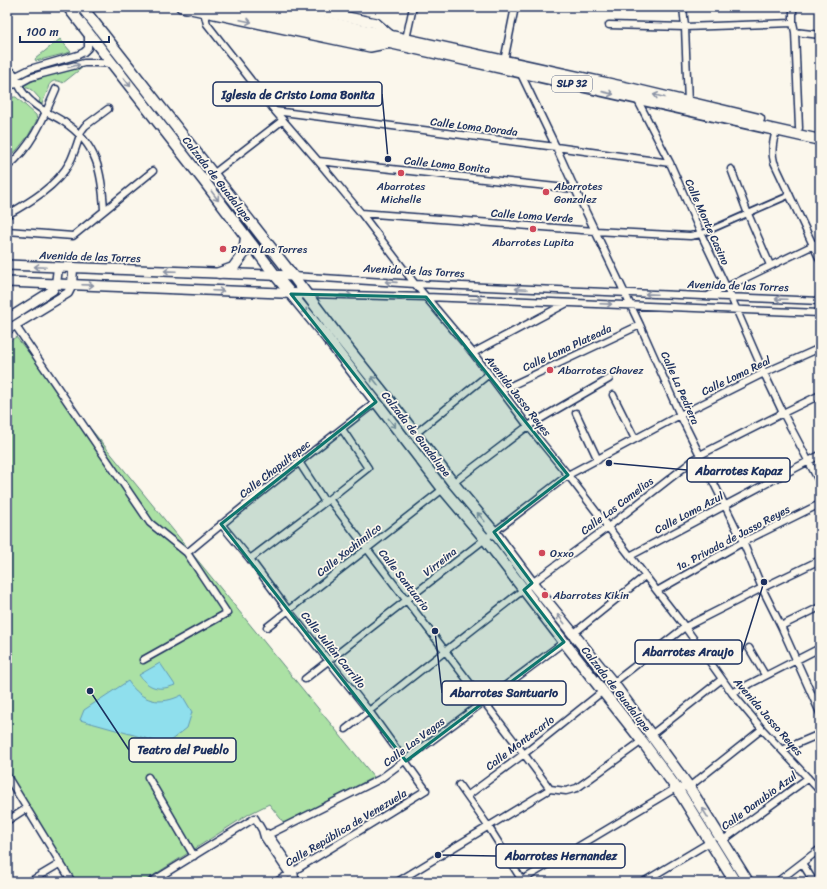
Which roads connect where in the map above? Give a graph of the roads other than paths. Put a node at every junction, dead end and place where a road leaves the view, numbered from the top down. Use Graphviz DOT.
graph roads {
  1 [pos="68,7"];
  2 [pos="83,7"];
  3 [pos="181,7"];
  4 [pos="221,7"];
  5 [pos="259,7"];
  6 [pos="300,7"];
  7 [pos="413,7"];
  8 [pos="515,7"];
  9 [pos="683,7"];
  10 [pos="792,7"];
  11 [pos="317,9"];
  12 [pos="204,12"];
  13 [pos="793,23"];
  14 [pos="324,25"];
  15 [pos="609,25"];
  16 [pos="685,27"];
  17 [pos="88,32"];
  18 [pos="795,32"];
  19 [pos="820,35"];
  20 [pos="390,39"];
  21 [pos="406,39"];
  22 [pos="504,61"];
  23 [pos="45,64"];
  24 [pos="112,64"];
  25 [pos="7,69"];
  26 [pos="25,71"];
  27 [pos="48,72"];
  28 [pos="520,72"];
  29 [pos="16,76"];
  30 [pos="29,78"];
  31 [pos="18,84"];
  32 [pos="9,88"];
  33 [pos="56,88"];
  34 [pos="637,99"];
  35 [pos="688,103"];
  36 [pos="108,109"];
  37 [pos="46,111"];
  38 [pos="275,111"];
  39 [pos="282,120"];
  40 [pos="799,128"];
  41 [pos="776,130"];
  42 [pos="820,133"];
  43 [pos="80,135"];
  44 [pos="820,140"];
  45 [pos="556,147"];
  46 [pos="318,161"];
  47 [pos="670,163"];
  48 [pos="7,167"];
  49 [pos="731,169"];
  50 [pos="154,171"];
  51 [pos="213,174"];
  52 [pos="204,181"];
  53 [pos="575,189"];
  54 [pos="790,195"];
  55 [pos="104,210"];
  56 [pos="361,213"];
  57 [pos="748,214"];
  58 [pos="7,215"];
  59 [pos="7,231"];
  60 [pos="595,231"];
  61 [pos="701,234"];
  62 [pos="246,237"];
  63 [pos="820,242"];
  64 [pos="813,245"];
  65 [pos="820,260"];
  66 [pos="7,265"];
  67 [pos="770,265"];
  68 [pos="58,268"];
  69 [pos="73,268"];
  70 [pos="195,272"];
  71 [pos="219,273"];
  72 [pos="275,276"];
  73 [pos="293,276"];
  74 [pos="7,282"];
  75 [pos="56,284"];
  76 [pos="415,284"];
  77 [pos="72,285"];
  78 [pos="726,287"];
  79 [pos="194,290"];
  80 [pos="625,293"];
  81 [pos="291,294"];
  82 [pos="307,294"];
  83 [pos="706,296"];
  84 [pos="426,297"];
  85 [pos="731,298"];
  86 [pos="820,301"];
  87 [pos="568,303"];
  88 [pos="631,305"];
  89 [pos="736,309"];
  90 [pos="820,313"];
  91 [pos="8,318"];
  92 [pos="14,325"];
  93 [pos="640,325"];
  94 [pos="7,330"];
  95 [pos="335,332"];
  96 [pos="326,338"];
  97 [pos="820,348"];
  98 [pos="473,353"];
  99 [pos="764,373"];
  100 [pos="489,374"];
  101 [pos="609,379"];
  102 [pos="502,390"];
  103 [pos="614,395"];
  104 [pos="820,395"];
  105 [pos="376,402"];
  106 [pos="576,413"];
  107 [pos="783,413"];
  108 [pos="680,415"];
  109 [pos="528,426"];
  110 [pos="342,429"];
  111 [pos="415,434"];
  112 [pos="635,439"];
  113 [pos="700,455"];
  114 [pos="820,455"];
  115 [pos="598,460"];
  116 [pos="808,460"];
  117 [pos="299,462"];
  118 [pos="568,475"];
  119 [pos="453,483"];
  120 [pos="820,483"];
  121 [pos="443,489"];
  122 [pos="327,501"];
  123 [pos="820,504"];
  124 [pos="725,505"];
  125 [pos="221,524"];
  126 [pos="608,527"];
  127 [pos="494,532"];
  128 [pos="485,539"];
  129 [pos="743,542"];
  130 [pos="367,548"];
  131 [pos="187,553"];
  132 [pos="630,556"];
  133 [pos="250,559"];
  134 [pos="820,560"];
  135 [pos="646,576"];
  136 [pos="532,583"];
  137 [pos="762,588"];
  138 [pos="524,590"];
  139 [pos="657,591"];
  140 [pos="407,600"];
  141 [pos="820,608"];
  142 [pos="288,610"];
  143 [pos="781,626"];
  144 [pos="267,627"];
  145 [pos="686,627"];
  146 [pos="573,634"];
  147 [pos="564,642"];
  148 [pos="749,648"];
  149 [pos="820,648"];
  150 [pos="446,651"];
  151 [pos="143,660"];
  152 [pos="796,660"];
  153 [pos="328,661"];
  154 [pos="765,675"];
  155 [pos="305,679"];
  156 [pos="722,679"];
  157 [pos="613,683"];
  158 [pos="603,691"];
  159 [pos="732,692"];
  160 [pos="485,702"];
  161 [pos="369,711"];
  162 [pos="820,713"];
  163 [pos="346,729"];
  164 [pos="762,729"];
  165 [pos="820,734"];
  166 [pos="651,735"];
  167 [pos="642,741"];
  168 [pos="782,750"];
  169 [pos="524,754"];
  170 [pos="406,761"];
  171 [pos="7,776"];
  172 [pos="148,777"];
  173 [pos="808,778"];
  174 [pos="458,784"];
  175 [pos="689,787"];
  176 [pos="676,788"];
  177 [pos="550,789"];
  178 [pos="426,790"];
  179 [pos="820,791"];
  180 [pos="467,796"];
  181 [pos="27,808"];
  182 [pos="7,821"];
  183 [pos="488,826"];
  184 [pos="266,836"];
  185 [pos="722,841"];
  186 [pos="710,842"];
  187 [pos="820,849"];
  188 [pos="194,856"];
  189 [pos="61,863"];
  190 [pos="802,863"];
  191 [pos="294,876"];
  192 [pos="521,881"];
  193 [pos="29,882"];
  194 [pos="72,882"];
  195 [pos="151,882"];
  196 [pos="276,882"];
  197 [pos="397,882"];
  198 [pos="643,882"];
  199 [pos="735,882"];
  200 [pos="748,882"];
  201 [pos="777,882"];
  202 [pos="814,882"];
  1 -- 17 [label="main road, Calzada de Guadalupe"];
  2 -- 51 [label="main road, Calzada de Guadalupe"];
  3 -- 12 [label="main road"];
  4 -- 14 [label="main road, SLP 32"];
  5 -- 14 [label="main road, SLP 32"];
  6 -- 11 [label="main road"];
  7 -- 21 [label="street"];
  8 -- 22 [label="street"];
  9 -- 16 [label="street"];
  10 -- 13 [label="street"];
  11 -- 20 [label="main road"];
  12 -- 20 [label="main road, one-way"];
  12 -- 38 [label="street, Avenida Jasso Reyes"];
  13 -- 16 [label="street"];
  13 -- 18 [label="street"];
  14 -- 20 [label="main road, SLP 32"];
  15 -- 16 [label="street"];
  16 -- 35 [label="street"];
  17 -- 23 [label="street"];
  17 -- 24 [label="main road, Calzada de Guadalupe"];
  18 -- 19 [label="street"];
  18 -- 40 [label="street"];
  20 -- 21 [label="main road, SLP 32"];
  20 -- 28 [label="main road, SLP 32"];
  21 -- 22 [label="main road, SLP 32"];
  35 -- 22 [label="main road, SLP 32, one-way"];
  23 -- 26 [label="street"];
  23 -- 27 [label="street"];
  27 -- 24 [label="street, one-way"];
  24 -- 52 [label="main road, Calzada de Guadalupe, one-way"];
  25 -- 29 [label="street"];
  26 -- 29 [label="street"];
  26 -- 30 [label="street"];
  27 -- 30 [label="street"];
  28 -- 34 [label="main road, SLP 32, one-way"];
  28 -- 45 [label="street, Calle La Pedrera"];
  29 -- 31 [label="street"];
  29 -- 32 [label="street"];
  30 -- 31 [label="street"];
  31 -- 32 [label="street"];
  31 -- 37 [label="street"];
  33 -- 37 [label="street"];
  34 -- 41 [label="main road, SLP 32"];
  34 -- 47 [label="street, Calle Monte Casino"];
  35 -- 40 [label="main road, SLP 32"];
  36 -- 43 [label="street"];
  37 -- 43 [label="street"];
  37 -- 48 [label="street"];
  38 -- 39 [label="street, Avenida Jasso Reyes"];
  38 -- 45 [label="street, Calle Loma Dorada"];
  39 -- 46 [label="street, Avenida Jasso Reyes"];
  39 -- 51 [label="street"];
  40 -- 42 [label="main road, SLP 32"];
  41 -- 44 [label="main road, SLP 32"];
  41 -- 54 [label="street"];
  43 -- 55 [label="street"];
  43 -- 58 [label="street"];
  45 -- 47 [label="street, Calle Loma Dorada"];
  45 -- 53 [label="street, Calle La Pedrera"];
  46 -- 53 [label="street, Calle Loma Bonita"];
  46 -- 56 [label="street, Avenida Jasso Reyes"];
  47 -- 61 [label="street, Calle Monte Casino"];
  49 -- 57 [label="street"];
  50 -- 55 [label="street"];
  51 -- 52 [label="street"];
  51 -- 73 [label="main road, Calzada de Guadalupe"];
  52 -- 62 [label="main road, Calzada de Guadalupe, one-way"];
  53 -- 60 [label="street, Calle La Pedrera"];
  54 -- 57 [label="street"];
  54 -- 64 [label="street"];
  55 -- 59 [label="street"];
  56 -- 60 [label="street, Calle Loma Verde"];
  56 -- 76 [label="street, Avenida Jasso Reyes"];
  57 -- 61 [label="street"];
  57 -- 67 [label="street"];
  60 -- 61 [label="street, Calle Loma Verde"];
  60 -- 80 [label="street, Calle La Pedrera"];
  61 -- 78 [label="street, Calle Monte Casino"];
  62 -- 71 [label="main road"];
  62 -- 72 [label="main road, Calzada de Guadalupe"];
  63 -- 64 [label="street"];
  64 -- 65 [label="street"];
  64 -- 67 [label="street"];
  68 -- 66 [label="main road, Avenida de las Torres, one-way"];
  67 -- 78 [label="street"];
  68 -- 69 [label="main road, Avenida de las Torres"];
  68 -- 75 [label="street"];
  70 -- 69 [label="main road, Avenida de las Torres, one-way"];
  69 -- 77 [label="street"];
  70 -- 71 [label="main road, Avenida de las Torres"];
  70 -- 79 [label="main road"];
  71 -- 72 [label="main road, Avenida de las Torres"];
  72 -- 73 [label="main road, Avenida de las Torres"];
  72 -- 81 [label="main road, Calzada de Guadalupe"];
  76 -- 73 [label="street, Avenida de las Torres, one-way"];
  73 -- 82 [label="main road, Calzada de Guadalupe"];
  74 -- 75 [label="main road, Avenida de las Torres"];
  75 -- 77 [label="main road, Avenida de las Torres"];
  75 -- 91 [label="street"];
  80 -- 76 [label="street, Avenida de las Torres, one-way"];
  76 -- 84 [label="street, Avenida Jasso Reyes"];
  77 -- 79 [label="main road, Avenida de las Torres, one-way"];
  77 -- 92 [label="street"];
  78 -- 83 [label="street"];
  78 -- 85 [label="street, Calle Monte Casino"];
  79 -- 81 [label="main road, Avenida de las Torres, one-way"];
  83 -- 80 [label="street, Avenida de las Torres, one-way"];
  80 -- 88 [label="street, Calle La Pedrera"];
  81 -- 82 [label="main road, Avenida de las Torres"];
  81 -- 96 [label="main road, Calzada de Guadalupe, one-way"];
  82 -- 84 [label="street, Avenida de las Torres, one-way"];
  82 -- 95 [label="main road, Calzada de Guadalupe"];
  83 -- 85 [label="street, Avenida de las Torres"];
  84 -- 87 [label="street, Avenida de las Torres, one-way"];
  84 -- 98 [label="street, Avenida Jasso Reyes"];
  86 -- 85 [label="street, Avenida de las Torres, one-way"];
  85 -- 89 [label="street, Calle Monte Casino"];
  87 -- 88 [label="street, Avenida de las Torres, one-way"];
  87 -- 98 [label="street"];
  88 -- 89 [label="street, Avenida de las Torres"];
  88 -- 93 [label="street, Calle La Pedrera"];
  89 -- 90 [label="street, Avenida de las Torres"];
  89 -- 99 [label="street, Calle Monte Casino"];
  91 -- 92 [label="street"];
  92 -- 94 [label="street"];
  92 -- 131 [label="street"];
  93 -- 102 [label="street, Calle Loma Plateada"];
  93 -- 108 [label="street, Calle La Pedrera"];
  95 -- 96 [label="main road"];
  111 -- 95 [label="main road, Calzada de Guadalupe, one-way"];
  96 -- 105 [label="main road, Calzada de Guadalupe"];
  97 -- 99 [label="street, Calle Loma Real"];
  98 -- 100 [label="street, Avenida Jasso Reyes"];
  99 -- 107 [label="street, Calle Monte Casino"];
  99 -- 108 [label="street, Calle Loma Real"];
  100 -- 102 [label="street, Avenida Jasso Reyes"];
  100 -- 111 [label="street"];
  101 -- 109 [label="street"];
  102 -- 109 [label="street, Avenida Jasso Reyes"];
  103 -- 112 [label="street"];
  104 -- 107 [label="street, Calle Las Camelias"];
  105 -- 110 [label="street, Calle Chapultepec"];
  105 -- 121 [label="main road, Calzada de Guadalupe, one-way"];
  106 -- 115 [label="street"];
  107 -- 113 [label="street, Calle Las Camelias"];
  107 -- 116 [label="street, Calle Monte Casino"];
  108 -- 112 [label="street, Calle Loma Real"];
  108 -- 113 [label="street, Calle La Pedrera"];
  109 -- 118 [label="street, Avenida Jasso Reyes"];
  109 -- 119 [label="street"];
  110 -- 117 [label="street, Calle Chapultepec"];
  110 -- 122 [label="street"];
  111 -- 119 [label="main road, Calzada de Guadalupe"];
  112 -- 115 [label="street, Calle Loma Real"];
  113 -- 124 [label="street, Calle La Pedrera"];
  113 -- 126 [label="street, Calle Las Camelias"];
  114 -- 116 [label="street, Calle Loma Azul"];
  115 -- 118 [label="street, Calle Loma Real"];
  116 -- 120 [label="street, Calle Monte Casino"];
  116 -- 124 [label="street, Calle Loma Azul"];
  117 -- 122 [label="street, Calle Santuario"];
  117 -- 125 [label="street, Calle Chapultepec"];
  118 -- 126 [label="street, Avenida Jasso Reyes"];
  118 -- 127 [label="street, Virreina"];
  127 -- 119 [label="main road, Calzada de Guadalupe, one-way"];
  121 -- 128 [label="main road, Calzada de Guadalupe"];
  121 -- 130 [label="street, Calle Xochimilco"];
  122 -- 130 [label="street, Calle Santuario"];
  122 -- 133 [label="street"];
  123 -- 129 [label="street, 1a. Privada de Jasso Reyes"];
  124 -- 129 [label="street, Calle La Pedrera"];
  124 -- 132 [label="street, Calle Loma Azul"];
  125 -- 131 [label="street, Calle Chapultepec"];
  125 -- 133 [label="street, Calle Julián Carrillo"];
  126 -- 132 [label="street, Avenida Jasso Reyes"];
  126 -- 136 [label="street, Calle Las Camelias"];
  127 -- 128 [label="street, Virreina"];
  127 -- 136 [label="main road, Calzada de Guadalupe"];
  128 -- 138 [label="main road, Calzada de Guadalupe"];
  128 -- 140 [label="street, Virreina"];
  129 -- 137 [label="street, Calle La Pedrera"];
  129 -- 139 [label="street, 1a. Privada de Jasso Reyes"];
  130 -- 140 [label="street, Calle Santuario"];
  130 -- 142 [label="street, Calle Xochimilco"];
  131 -- 151 [label="street"];
  132 -- 135 [label="street, Avenida Jasso Reyes"];
  133 -- 142 [label="street, Calle Julián Carrillo"];
  134 -- 137 [label="street"];
  135 -- 139 [label="street, Avenida Jasso Reyes"];
  135 -- 146 [label="street"];
  136 -- 138 [label="street, Calle Las Camelias"];
  146 -- 136 [label="main road, Calzada de Guadalupe, one-way"];
  137 -- 143 [label="street, Calle La Pedrera"];
  137 -- 145 [label="street"];
  138 -- 147 [label="main road, Calzada de Guadalupe"];
  138 -- 150 [label="street, Calle Las Camelias"];
  139 -- 145 [label="street, Avenida Jasso Reyes"];
  140 -- 150 [label="street, Calle Santuario"];
  140 -- 153 [label="street, Virreina"];
  141 -- 143 [label="street"];
  142 -- 144 [label="street, Calle Xochimilco"];
  142 -- 153 [label="street, Calle Julián Carrillo"];
  143 -- 152 [label="street, Calle La Pedrera"];
  145 -- 156 [label="street, Avenida Jasso Reyes"];
  145 -- 157 [label="street"];
  146 -- 157 [label="main road, Calzada de Guadalupe"];
  147 -- 158 [label="main road, Calzada de Guadalupe"];
  147 -- 160 [label="street, Calle Las Vegas"];
  148 -- 154 [label="street"];
  149 -- 152 [label="street"];
  150 -- 160 [label="street, Calle Santuario"];
  150 -- 161 [label="street, Calle Las Camelias"];
  152 -- 154 [label="street"];
  152 -- 162 [label="street, Calle La Pedrera"];
  153 -- 155 [label="street, Virreina"];
  153 -- 161 [label="street, Calle Julián Carrillo"];
  154 -- 159 [label="street"];
  156 -- 159 [label="street, Avenida Jasso Reyes"];
  156 -- 166 [label="street"];
  157 -- 166 [label="main road, Calzada de Guadalupe"];
  158 -- 167 [label="main road, Calzada de Guadalupe"];
  158 -- 169 [label="street, Calle Montecarlo"];
  159 -- 164 [label="street, Avenida Jasso Reyes"];
  160 -- 169 [label="street, Calle Santuario"];
  160 -- 170 [label="street, Calle Las Vegas"];
  161 -- 163 [label="street, Calle Las Camelias"];
  161 -- 170 [label="street, Calle Julián Carrillo"];
  164 -- 168 [label="street, Avenida Jasso Reyes"];
  164 -- 175 [label="street"];
  165 -- 168 [label="street"];
  166 -- 175 [label="main road, Calzada de Guadalupe"];
  167 -- 176 [label="main road, Calzada de Guadalupe"];
  167 -- 177 [label="street"];
  168 -- 173 [label="street, Avenida Jasso Reyes"];
  169 -- 177 [label="street, Calle Santuario"];
  169 -- 180 [label="street, Calle Montecarlo"];
  170 -- 178 [label="street, Calle Julián Carrillo"];
  170 -- 184 [label="street, Calle Las Vegas"];
  171 -- 181 [label="street"];
  172 -- 188 [label="street"];
  173 -- 179 [label="street, Avenida Jasso Reyes"];
  173 -- 185 [label="street, Calle Danubio Azul"];
  174 -- 180 [label="street"];
  175 -- 176 [label="street"];
  185 -- 175 [label="main road, Calzada de Guadalupe, one-way"];
  176 -- 186 [label="main road, Calzada de Guadalupe"];
  176 -- 192 [label="street"];
  177 -- 183 [label="street"];
  178 -- 191 [label="street, Calle República de Venezuela"];
  180 -- 183 [label="street"];
  181 -- 182 [label="street"];
  181 -- 189 [label="street"];
  183 -- 192 [label="street"];
  183 -- 197 [label="street"];
  184 -- 188 [label="street"];
  184 -- 191 [label="street"];
  185 -- 200 [label="main road, Calzada de Guadalupe"];
  186 -- 198 [label="street"];
  186 -- 199 [label="main road, Calzada de Guadalupe"];
  187 -- 190 [label="street"];
  188 -- 195 [label="street"];
  189 -- 193 [label="street"];
  189 -- 194 [label="street"];
  190 -- 201 [label="street"];
  190 -- 202 [label="street"];
  191 -- 196 [label="street, Calle República de Venezuela"];
}
